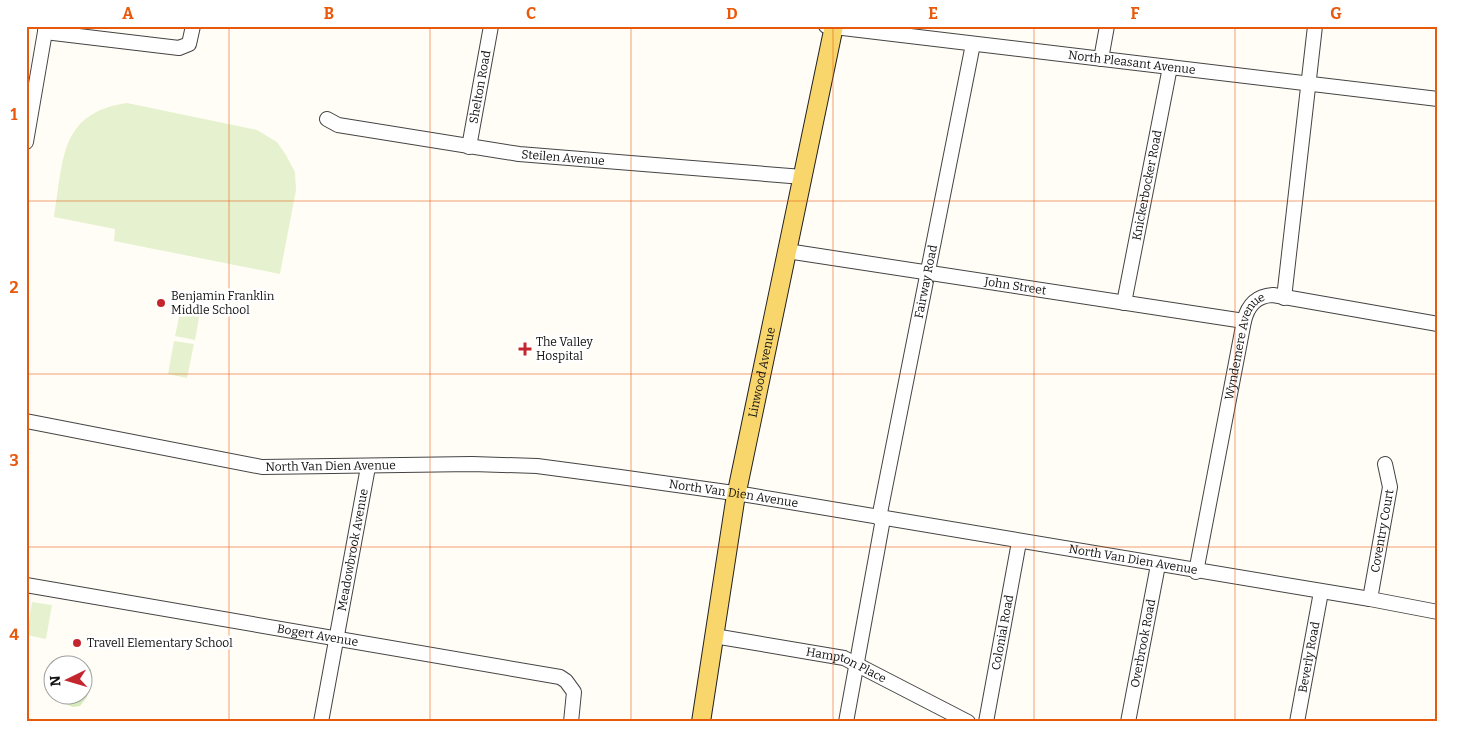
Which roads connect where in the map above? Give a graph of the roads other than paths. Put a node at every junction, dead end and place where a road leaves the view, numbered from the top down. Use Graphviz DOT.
graph roads {
  1 [pos="193,26"];
  2 [pos="491,26"];
  3 [pos="1107,26"];
  4 [pos="1315,26"];
  5 [pos="831,27"];
  6 [pos="45,29"];
  7 [pos="973,44"];
  8 [pos="1101,59"];
  9 [pos="1170,67"];
  10 [pos="1309,84"];
  11 [pos="1438,100"];
  12 [pos="327,119"];
  13 [pos="26,142"];
  14 [pos="470,147"];
  15 [pos="803,177"];
  16 [pos="787,252"];
  17 [pos="928,273"];
  18 [pos="1284,298"];
  19 [pos="1124,303"];
  20 [pos="1244,321"];
  21 [pos="1438,324"];
  22 [pos="26,421"];
  23 [pos="1385,464"];
  24 [pos="368,467"];
  25 [pos="737,494"];
  26 [pos="881,518"];
  27 [pos="1019,542"];
  28 [pos="1158,565"];
  29 [pos="1196,572"];
  30 [pos="26,585"];
  31 [pos="1321,592"];
  32 [pos="1370,599"];
  33 [pos="1438,612"];
  34 [pos="714,636"];
  35 [pos="336,639"];
  36 [pos="857,663"];
  37 [pos="321,722"];
  38 [pos="571,722"];
  39 [pos="701,722"];
  40 [pos="846,722"];
  41 [pos="968,722"];
  42 [pos="986,722"];
  43 [pos="1128,722"];
  44 [pos="1297,722"];
  1 -- 6 [label="street"];
  2 -- 14 [label="street, Shelton Road"];
  3 -- 8 [label="street"];
  4 -- 10 [label="street, Wyndemere Avenue"];
  5 -- 7 [label="street, North Pleasant Avenue"];
  5 -- 15 [label="main road, Linwood Avenue"];
  6 -- 13 [label="street"];
  7 -- 8 [label="street, North Pleasant Avenue"];
  7 -- 17 [label="street, Fairway Road"];
  8 -- 9 [label="street, North Pleasant Avenue"];
  9 -- 10 [label="street, North Pleasant Avenue"];
  9 -- 19 [label="street, Knickerbocker Road"];
  10 -- 11 [label="street, North Pleasant Avenue"];
  10 -- 18 [label="street, Wyndemere Avenue"];
  12 -- 14 [label="street, Steilen Avenue"];
  14 -- 15 [label="street, Steilen Avenue"];
  15 -- 16 [label="main road, Linwood Avenue"];
  16 -- 17 [label="street, John Street"];
  16 -- 25 [label="main road, Linwood Avenue"];
  17 -- 19 [label="street, John Street"];
  17 -- 26 [label="street, Fairway Road"];
  18 -- 20 [label="street, Wyndemere Avenue"];
  18 -- 21 [label="street"];
  19 -- 20 [label="street, John Street"];
  20 -- 29 [label="street, Wyndemere Avenue"];
  22 -- 24 [label="street, North Van Dien Avenue"];
  23 -- 32 [label="street, Coventry Court"];
  24 -- 25 [label="street, North Van Dien Avenue"];
  24 -- 35 [label="street, Meadowbrook Avenue"];
  25 -- 26 [label="street, North Van Dien Avenue"];
  25 -- 34 [label="main road, Linwood Avenue"];
  26 -- 27 [label="street, North Van Dien Avenue"];
  26 -- 36 [label="street, Fairway Road"];
  27 -- 28 [label="street, North Van Dien Avenue"];
  27 -- 42 [label="street, Colonial Road"];
  28 -- 29 [label="street, North Van Dien Avenue"];
  28 -- 43 [label="street, Overbrook Road"];
  29 -- 31 [label="street, North Van Dien Avenue"];
  30 -- 35 [label="street, Bogert Avenue"];
  31 -- 32 [label="street, North Van Dien Avenue"];
  31 -- 44 [label="street, Beverly Road"];
  32 -- 33 [label="street, North Van Dien Avenue"];
  34 -- 36 [label="street, Hampton Place"];
  34 -- 39 [label="main road, Linwood Avenue"];
  35 -- 37 [label="street, Meadowbrook Avenue"];
  35 -- 38 [label="street, Bogert Avenue"];
  36 -- 40 [label="street, Fairway Road"];
  36 -- 41 [label="street, Hampton Place"];
}
